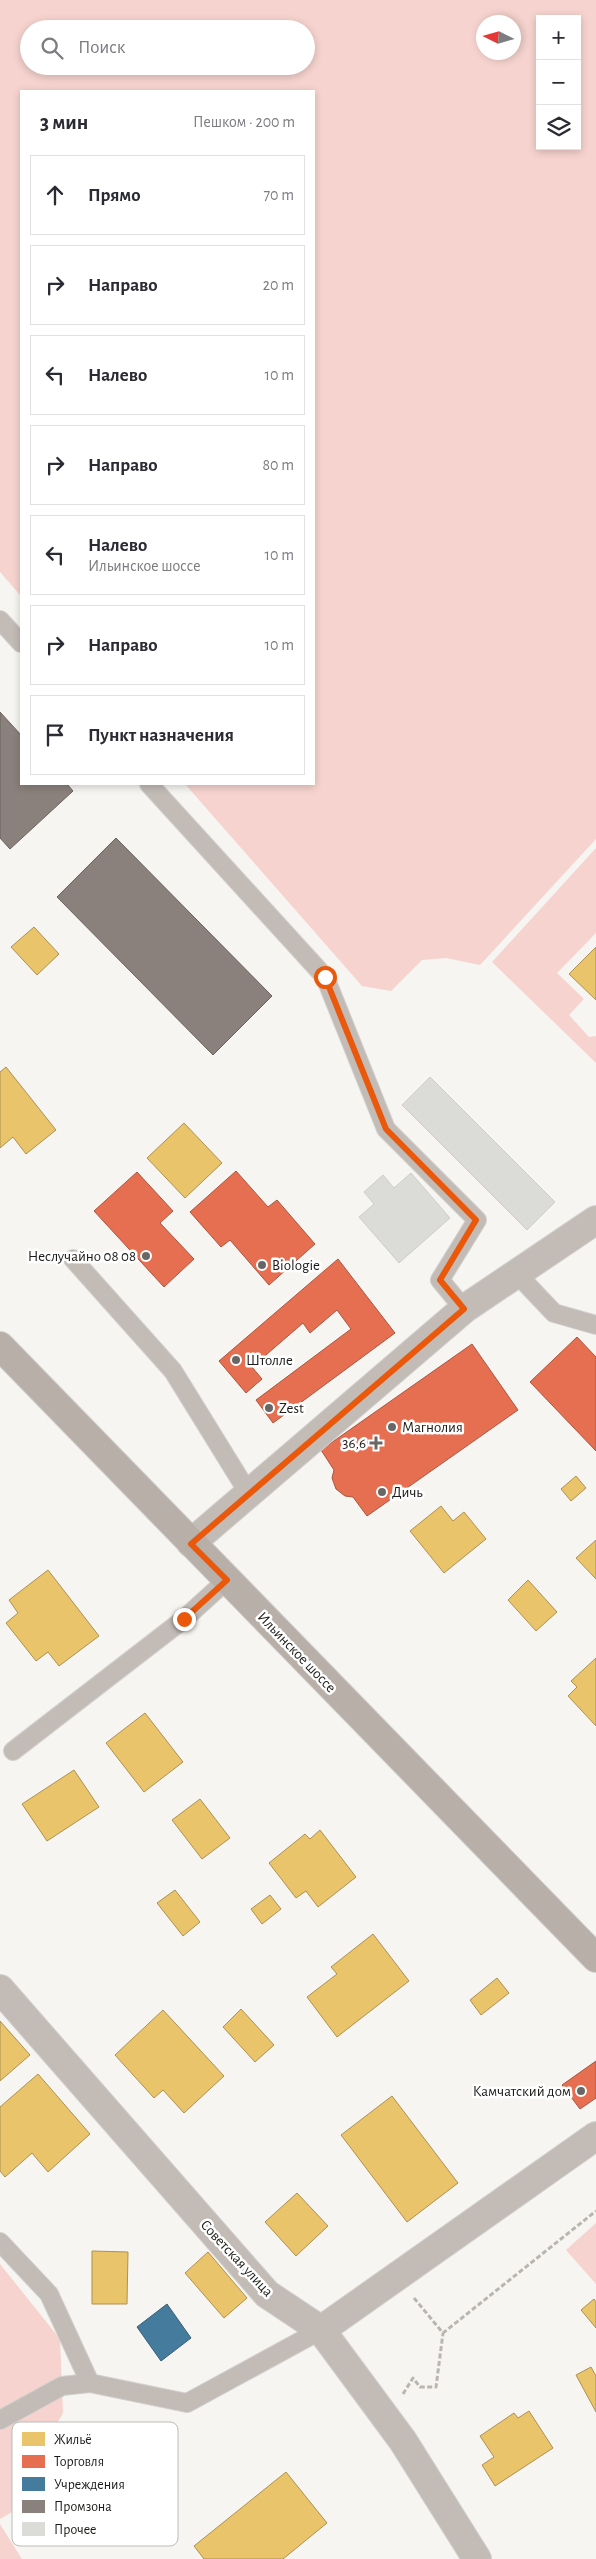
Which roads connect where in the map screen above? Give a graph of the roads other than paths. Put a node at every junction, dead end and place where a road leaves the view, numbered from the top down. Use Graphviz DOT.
graph roads {
  1 [pos="0,620"];
  2 [pos="20,642"];
  3 [pos="150,785"];
  4 [pos="596,1220"];
  5 [pos="73,1259"];
  6 [pos="517,1274"];
  7 [pos="464,1309"];
  8 [pos="596,1325"];
  9 [pos="0,1346"];
  10 [pos="249,1494"];
  11 [pos="191,1544"];
  12 [pos="227,1580"];
  13 [pos="13,1751"];
  14 [pos="596,1958"];
  15 [pos="0,1989"];
  16 [pos="596,2136"];
  17 [pos="0,2242"];
  18 [pos="321,2330"];
  19 [pos="90,2383"];
  20 [pos="0,2420"];
  21 [pos="477,2559"];
  1 -- 2 [label="lane"];
  3 -- 7 [label="lane"];
  4 -- 6 [label="street"];
  5 -- 10 [label="lane"];
  6 -- 7 [label="street"];
  6 -- 8 [label="lane"];
  7 -- 10 [label="street"];
  9 -- 11 [label="main road, Ильинское шоссе"];
  10 -- 11 [label="street"];
  11 -- 12 [label="main road, Ильинское шоссе"];
  12 -- 13 [label="lane"];
  12 -- 14 [label="main road, Ильинское шоссе"];
  15 -- 18 [label="street, Советская улица"];
  16 -- 18 [label="street"];
  17 -- 19 [label="lane"];
  18 -- 19 [label="lane"];
  18 -- 21 [label="street, Советская улица"];
  19 -- 20 [label="lane"];
}
